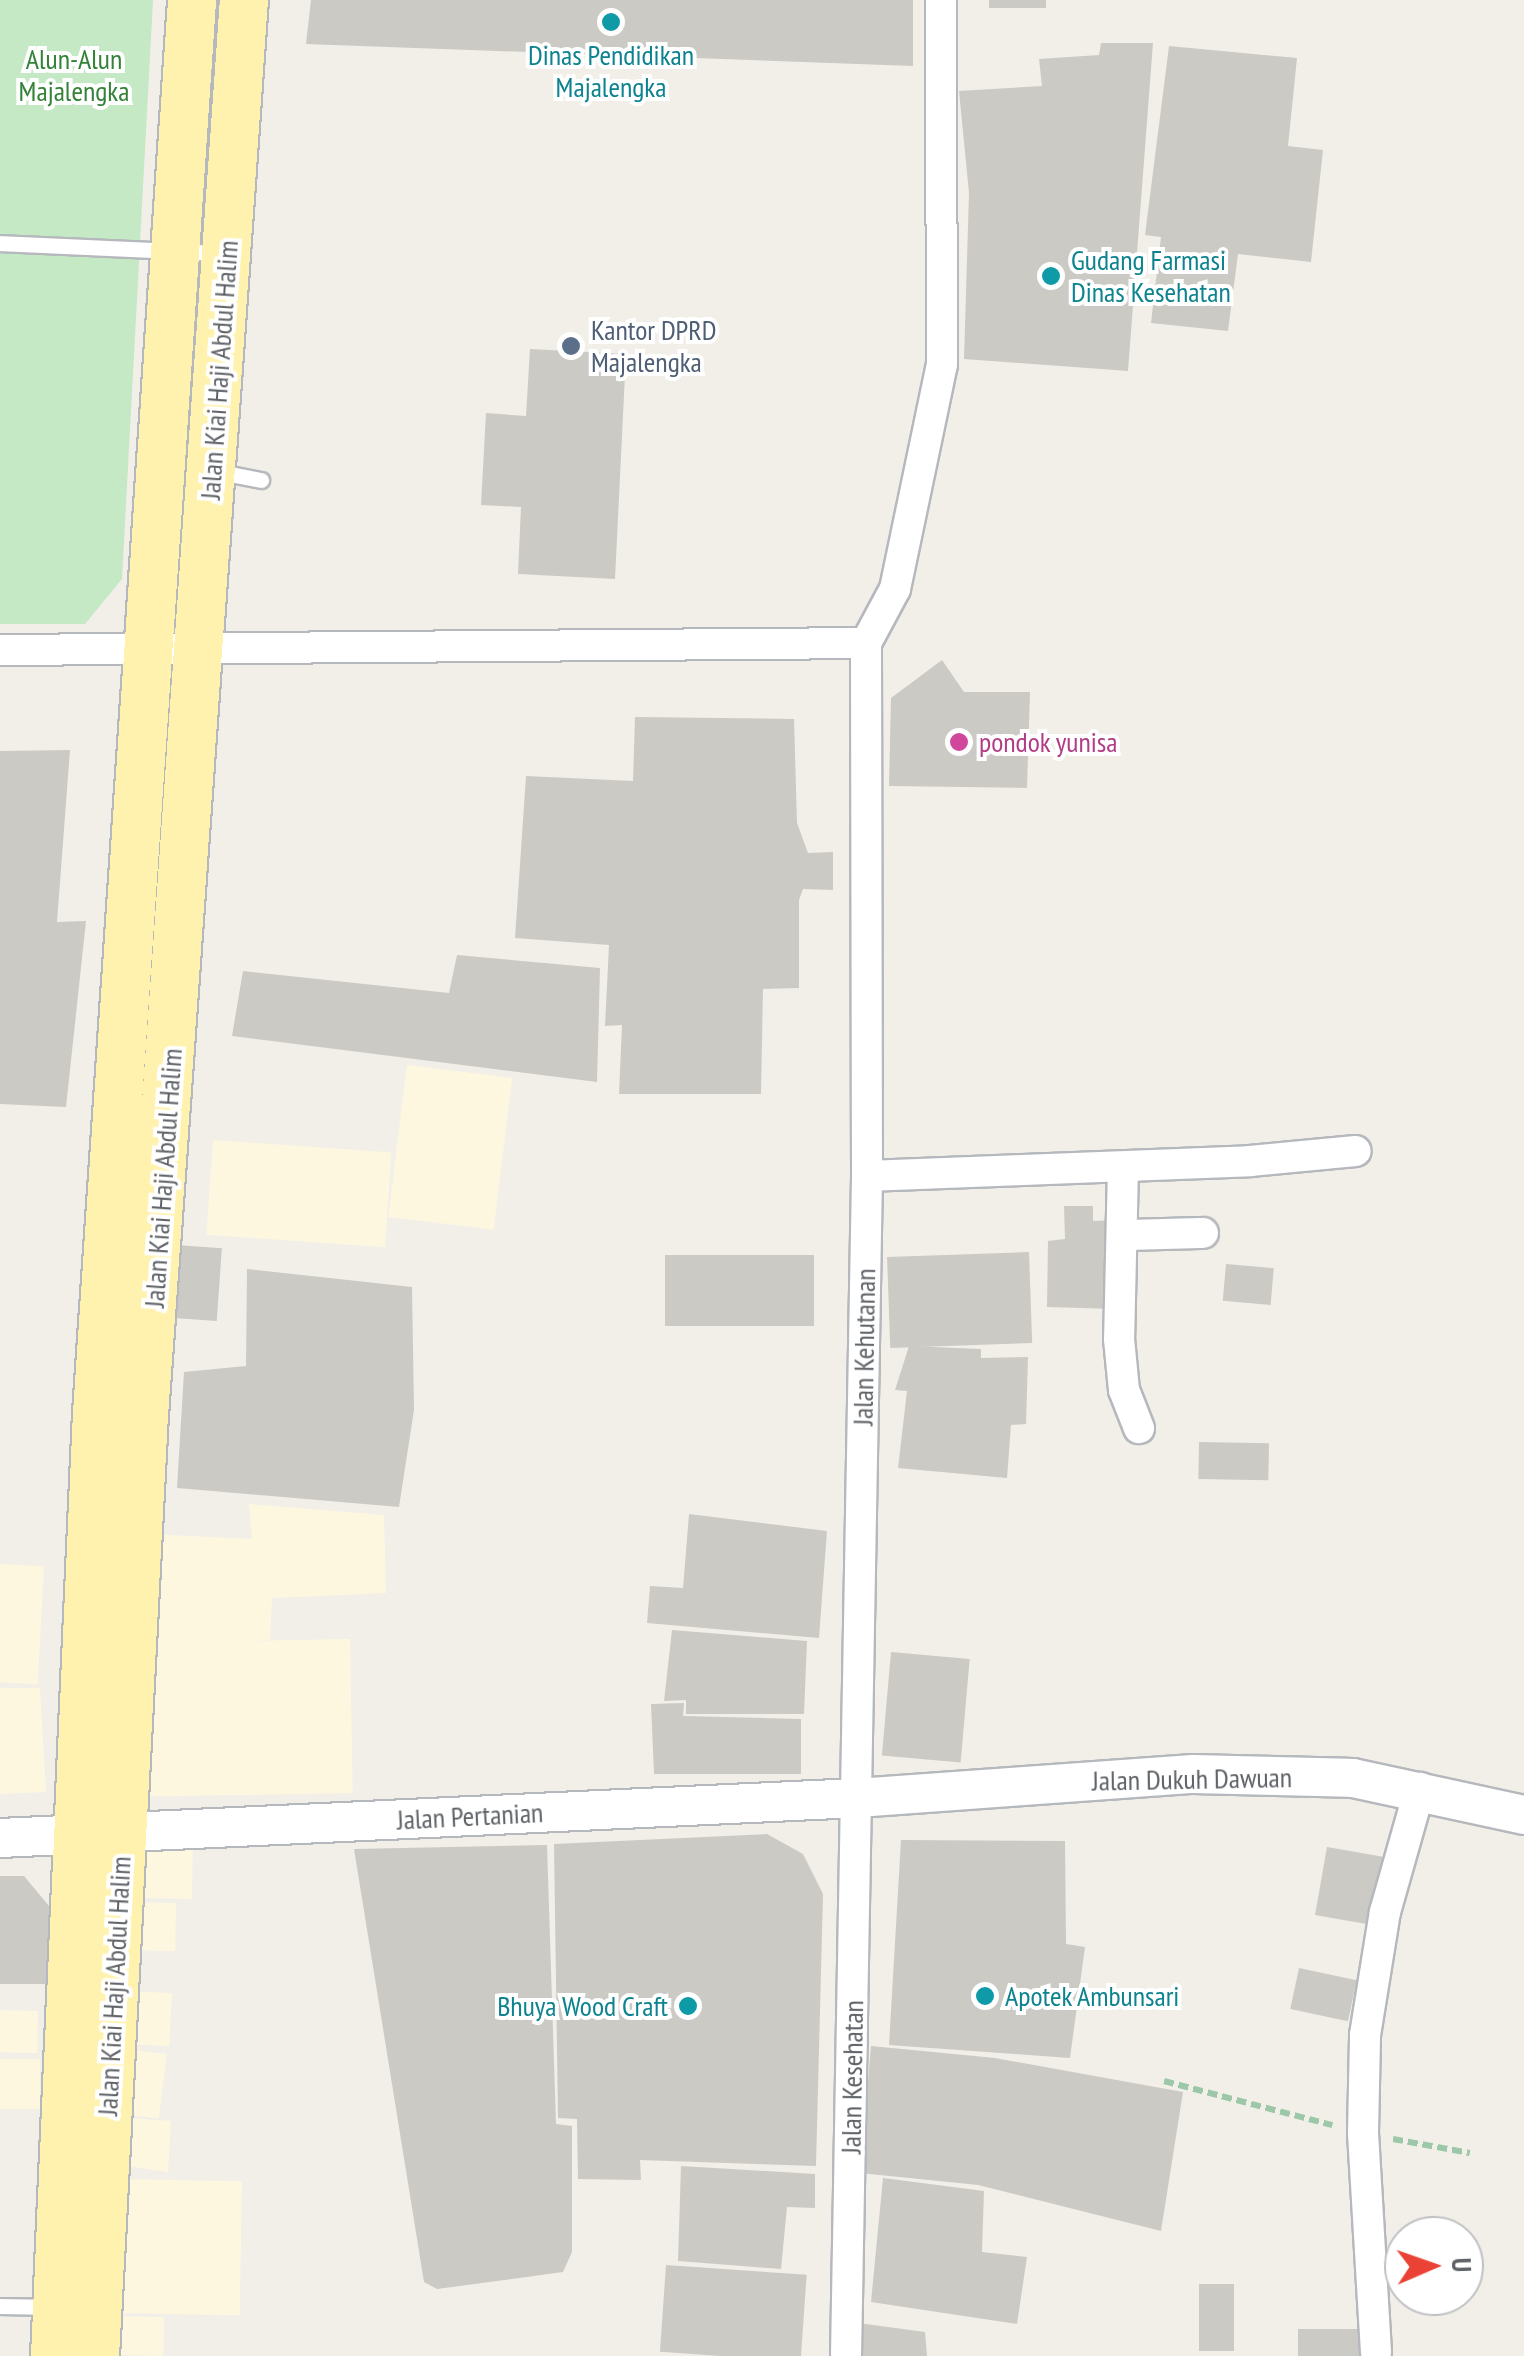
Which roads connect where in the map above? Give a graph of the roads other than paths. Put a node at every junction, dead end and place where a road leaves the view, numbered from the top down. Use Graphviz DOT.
graph roads {
  1 [pos="192,0"];
  2 [pos="244,0"];
  3 [pos="941,0"];
  4 [pos="0,243"];
  5 [pos="175,252"];
  6 [pos="227,253"];
  7 [pos="212,470"];
  8 [pos="261,480"];
  9 [pos="200,644"];
  10 [pos="866,644"];
  11 [pos="150,646"];
  12 [pos="0,650"];
  13 [pos="1356,1151"];
  14 [pos="1123,1167"];
  15 [pos="867,1176"];
  16 [pos="1202,1233"];
  17 [pos="1125,1236"];
  18 [pos="121,1414"];
  19 [pos="1139,1428"];
  20 [pos="1420,1788"];
  21 [pos="857,1798"];
  22 [pos="1524,1815"];
  23 [pos="102,1834"];
  24 [pos="0,1838"];
  25 [pos="0,2306"];
  26 [pos="58,2308"];
  27 [pos="1376,2352"];
  28 [pos="55,2356"];
  29 [pos="95,2356"];
  30 [pos="846,2356"];
  1 -- 5 [label="main road, Jalan Kiai Haji Abdul Halim"];
  2 -- 6 [label="main road, Jalan Kiai Haji Abdul Halim"];
  3 -- 10 [label="street"];
  4 -- 5 [label="lane"];
  5 -- 6 [label="lane"];
  5 -- 11 [label="main road, Jalan Kiai Haji Abdul Halim"];
  6 -- 7 [label="main road, Jalan Kiai Haji Abdul Halim"];
  7 -- 8 [label="lane"];
  7 -- 9 [label="main road, Jalan Kiai Haji Abdul Halim"];
  9 -- 10 [label="street"];
  9 -- 11 [label="street"];
  9 -- 18 [label="main road, Jalan Kiai Haji Abdul Halim"];
  10 -- 15 [label="street, Jalan Kehutanan"];
  11 -- 12 [label="street"];
  11 -- 18 [label="main road, Jalan Kiai Haji Abdul Halim"];
  13 -- 14 [label="street"];
  14 -- 15 [label="street"];
  14 -- 17 [label="street"];
  15 -- 21 [label="street, Jalan Kehutanan"];
  16 -- 17 [label="street"];
  17 -- 19 [label="street"];
  18 -- 23 [label="main road, Jalan Kiai Haji Abdul Halim"];
  20 -- 21 [label="street, Jalan Dukuh Dawuan"];
  20 -- 22 [label="street, Jalan Dukuh Dawuan"];
  20 -- 27 [label="street"];
  21 -- 23 [label="street, Jalan Pertanian"];
  21 -- 30 [label="street, Jalan Kesehatan"];
  23 -- 24 [label="street, Jalan Pertanian"];
  23 -- 26 [label="main road, Jalan Kiai Haji Abdul Halim"];
  23 -- 29 [label="main road, Jalan Kiai Haji Abdul Halim"];
  25 -- 26 [label="lane"];
  26 -- 28 [label="main road, Jalan Kiai Haji Abdul Halim"];
}
